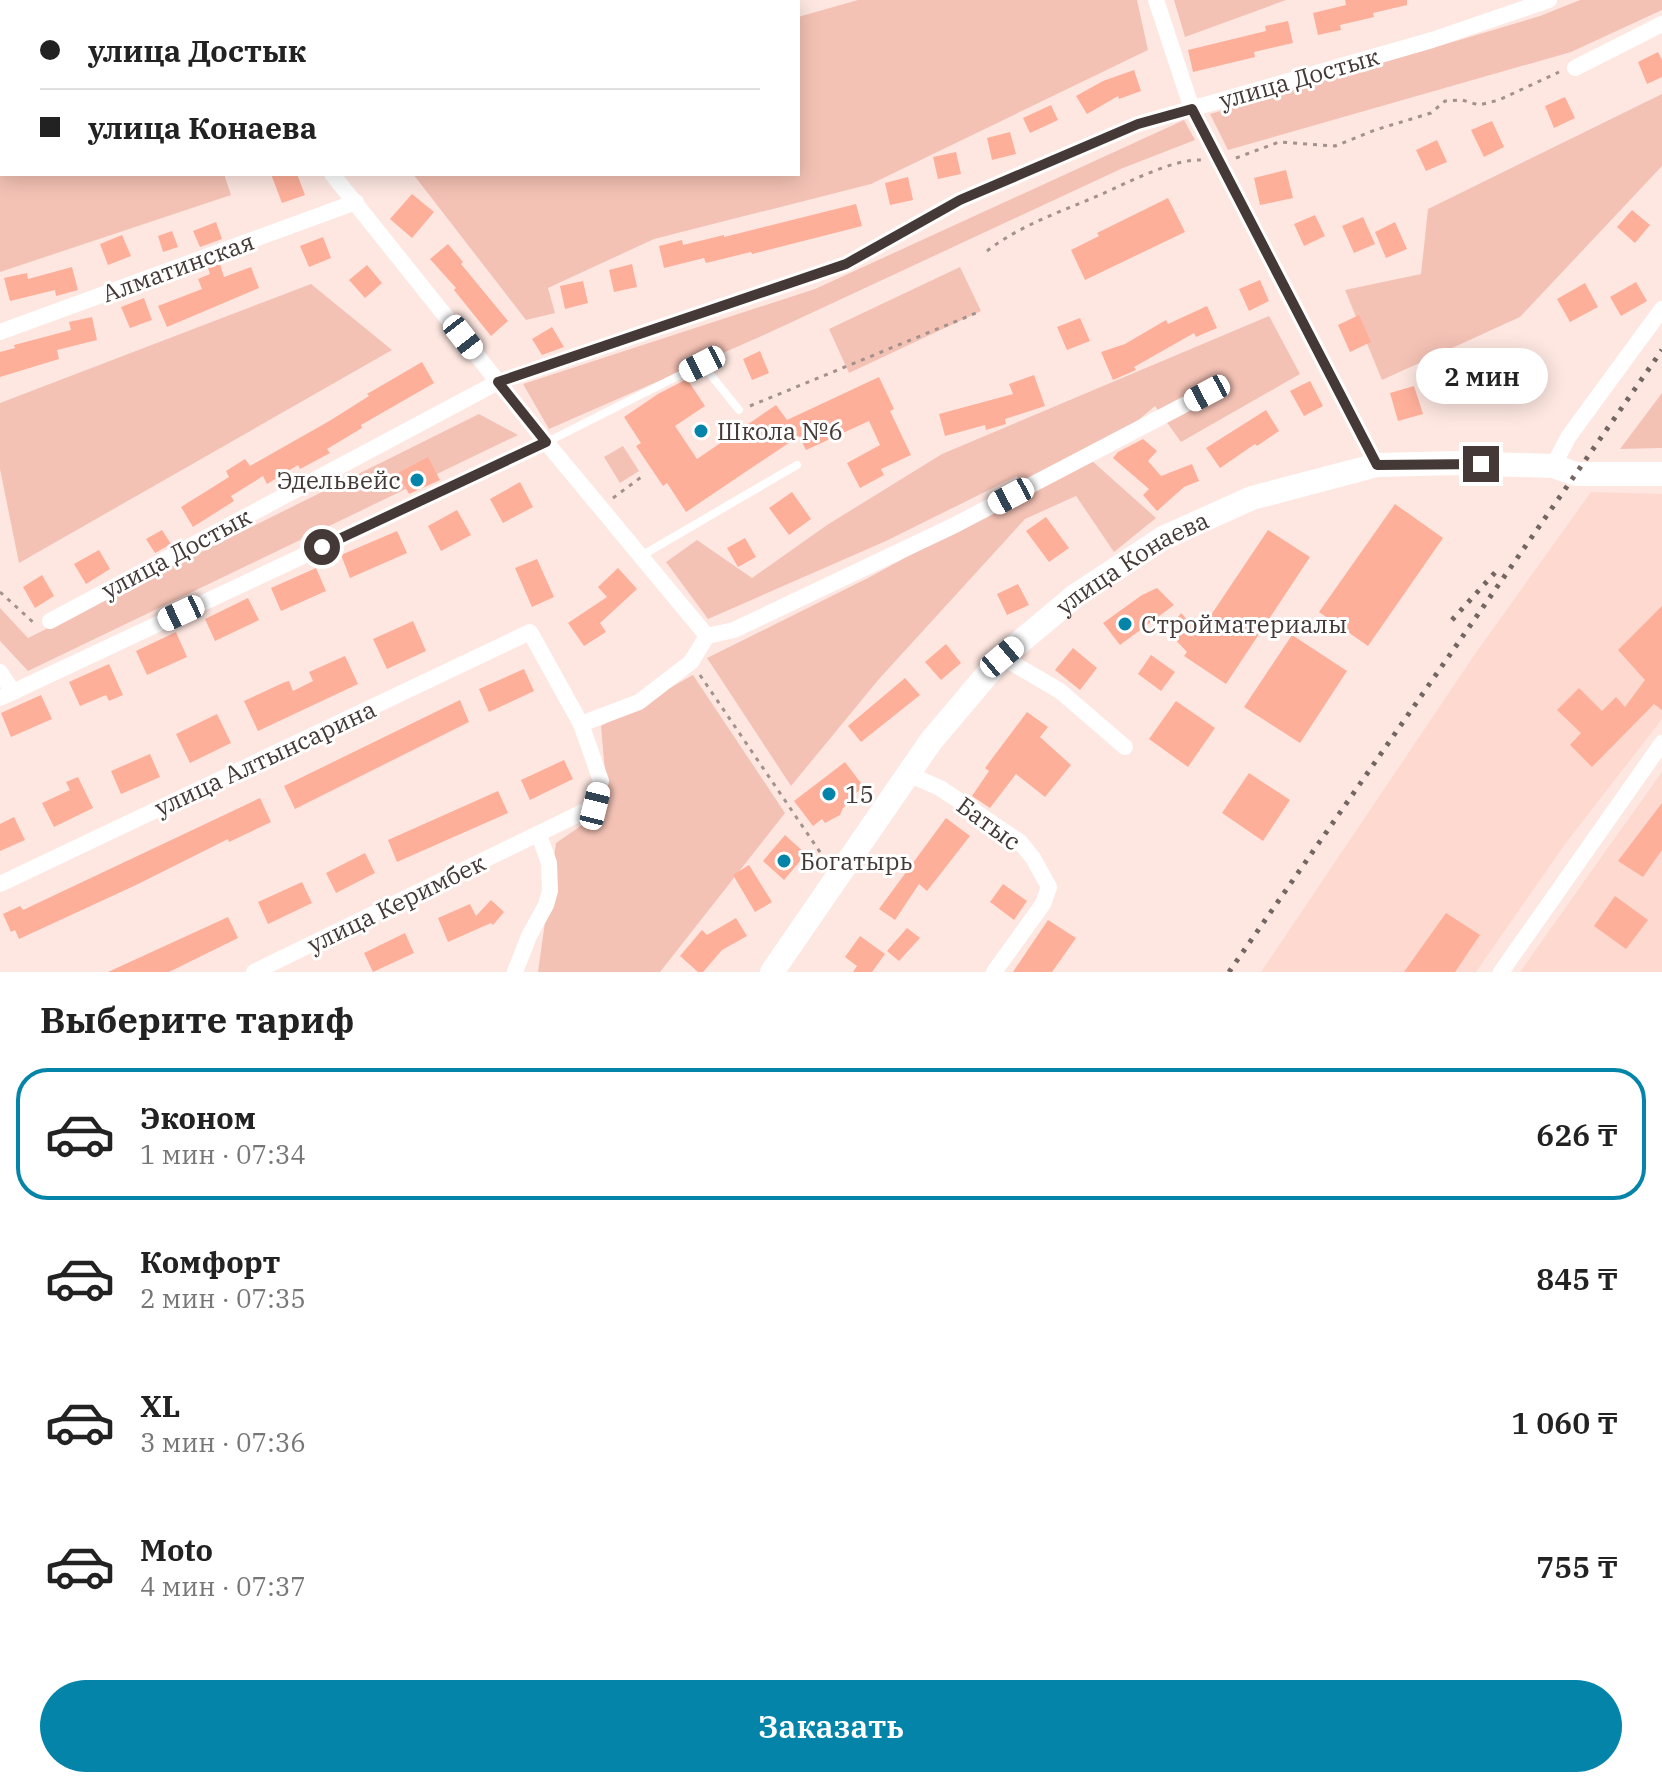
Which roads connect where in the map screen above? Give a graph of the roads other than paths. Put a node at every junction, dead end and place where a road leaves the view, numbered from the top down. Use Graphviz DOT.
graph roads {
  1 [pos="1156,0"];
  2 [pos="1549,0"];
  3 [pos="1662,24"];
  4 [pos="1575,68"];
  5 [pos="1192,109"];
  6 [pos="334,176"];
  7 [pos="356,202"];
  8 [pos="1662,309"];
  9 [pos="0,332"];
  10 [pos="498,382"];
  11 [pos="1207,393"];
  12 [pos="739,410"];
  13 [pos="546,442"];
  14 [pos="797,465"];
  15 [pos="1377,465"];
  16 [pos="1553,466"];
  17 [pos="1662,474"];
  18 [pos="641,556"];
  19 [pos="50,621"];
  20 [pos="530,632"];
  21 [pos="707,636"];
  22 [pos="1002,657"];
  23 [pos="0,672"];
  24 [pos="6,695"];
  25 [pos="581,724"];
  26 [pos="1662,743"];
  27 [pos="1125,747"];
  28 [pos="908,774"];
  29 [pos="539,835"];
  30 [pos="0,884"];
  31 [pos="254,972"];
  32 [pos="515,972"];
  33 [pos="772,972"];
  34 [pos="994,972"];
  35 [pos="1501,972"];
  1 -- 5 [label="street"];
  2 -- 5 [label="street, улица Достык"];
  3 -- 4 [label="street"];
  5 -- 10 [label="street, улица Достык"];
  5 -- 15 [label="street"];
  6 -- 7 [label="street"];
  7 -- 9 [label="street, Алматинская"];
  7 -- 10 [label="street"];
  8 -- 16 [label="street"];
  10 -- 13 [label="street"];
  10 -- 19 [label="street, улица Достык"];
  11 -- 21 [label="street"];
  12 -- 13 [label="lane"];
  13 -- 18 [label="street"];
  13 -- 24 [label="street"];
  14 -- 18 [label="lane"];
  15 -- 16 [label="main road, улица Конаева"];
  15 -- 22 [label="main road, улица Конаева"];
  16 -- 17 [label="main road, улица Конаева"];
  18 -- 21 [label="street"];
  20 -- 25 [label="street, улица Керимбек"];
  20 -- 30 [label="street, улица Алтынсарина"];
  21 -- 25 [label="street"];
  22 -- 27 [label="street"];
  22 -- 28 [label="main road, улица Конаева"];
  23 -- 24 [label="street"];
  25 -- 29 [label="street, улица Керимбек"];
  26 -- 35 [label="street"];
  28 -- 33 [label="main road, улица Конаева"];
  28 -- 34 [label="street, Батыс"];
  29 -- 31 [label="street, улица Керимбек"];
  29 -- 32 [label="street"];
}
